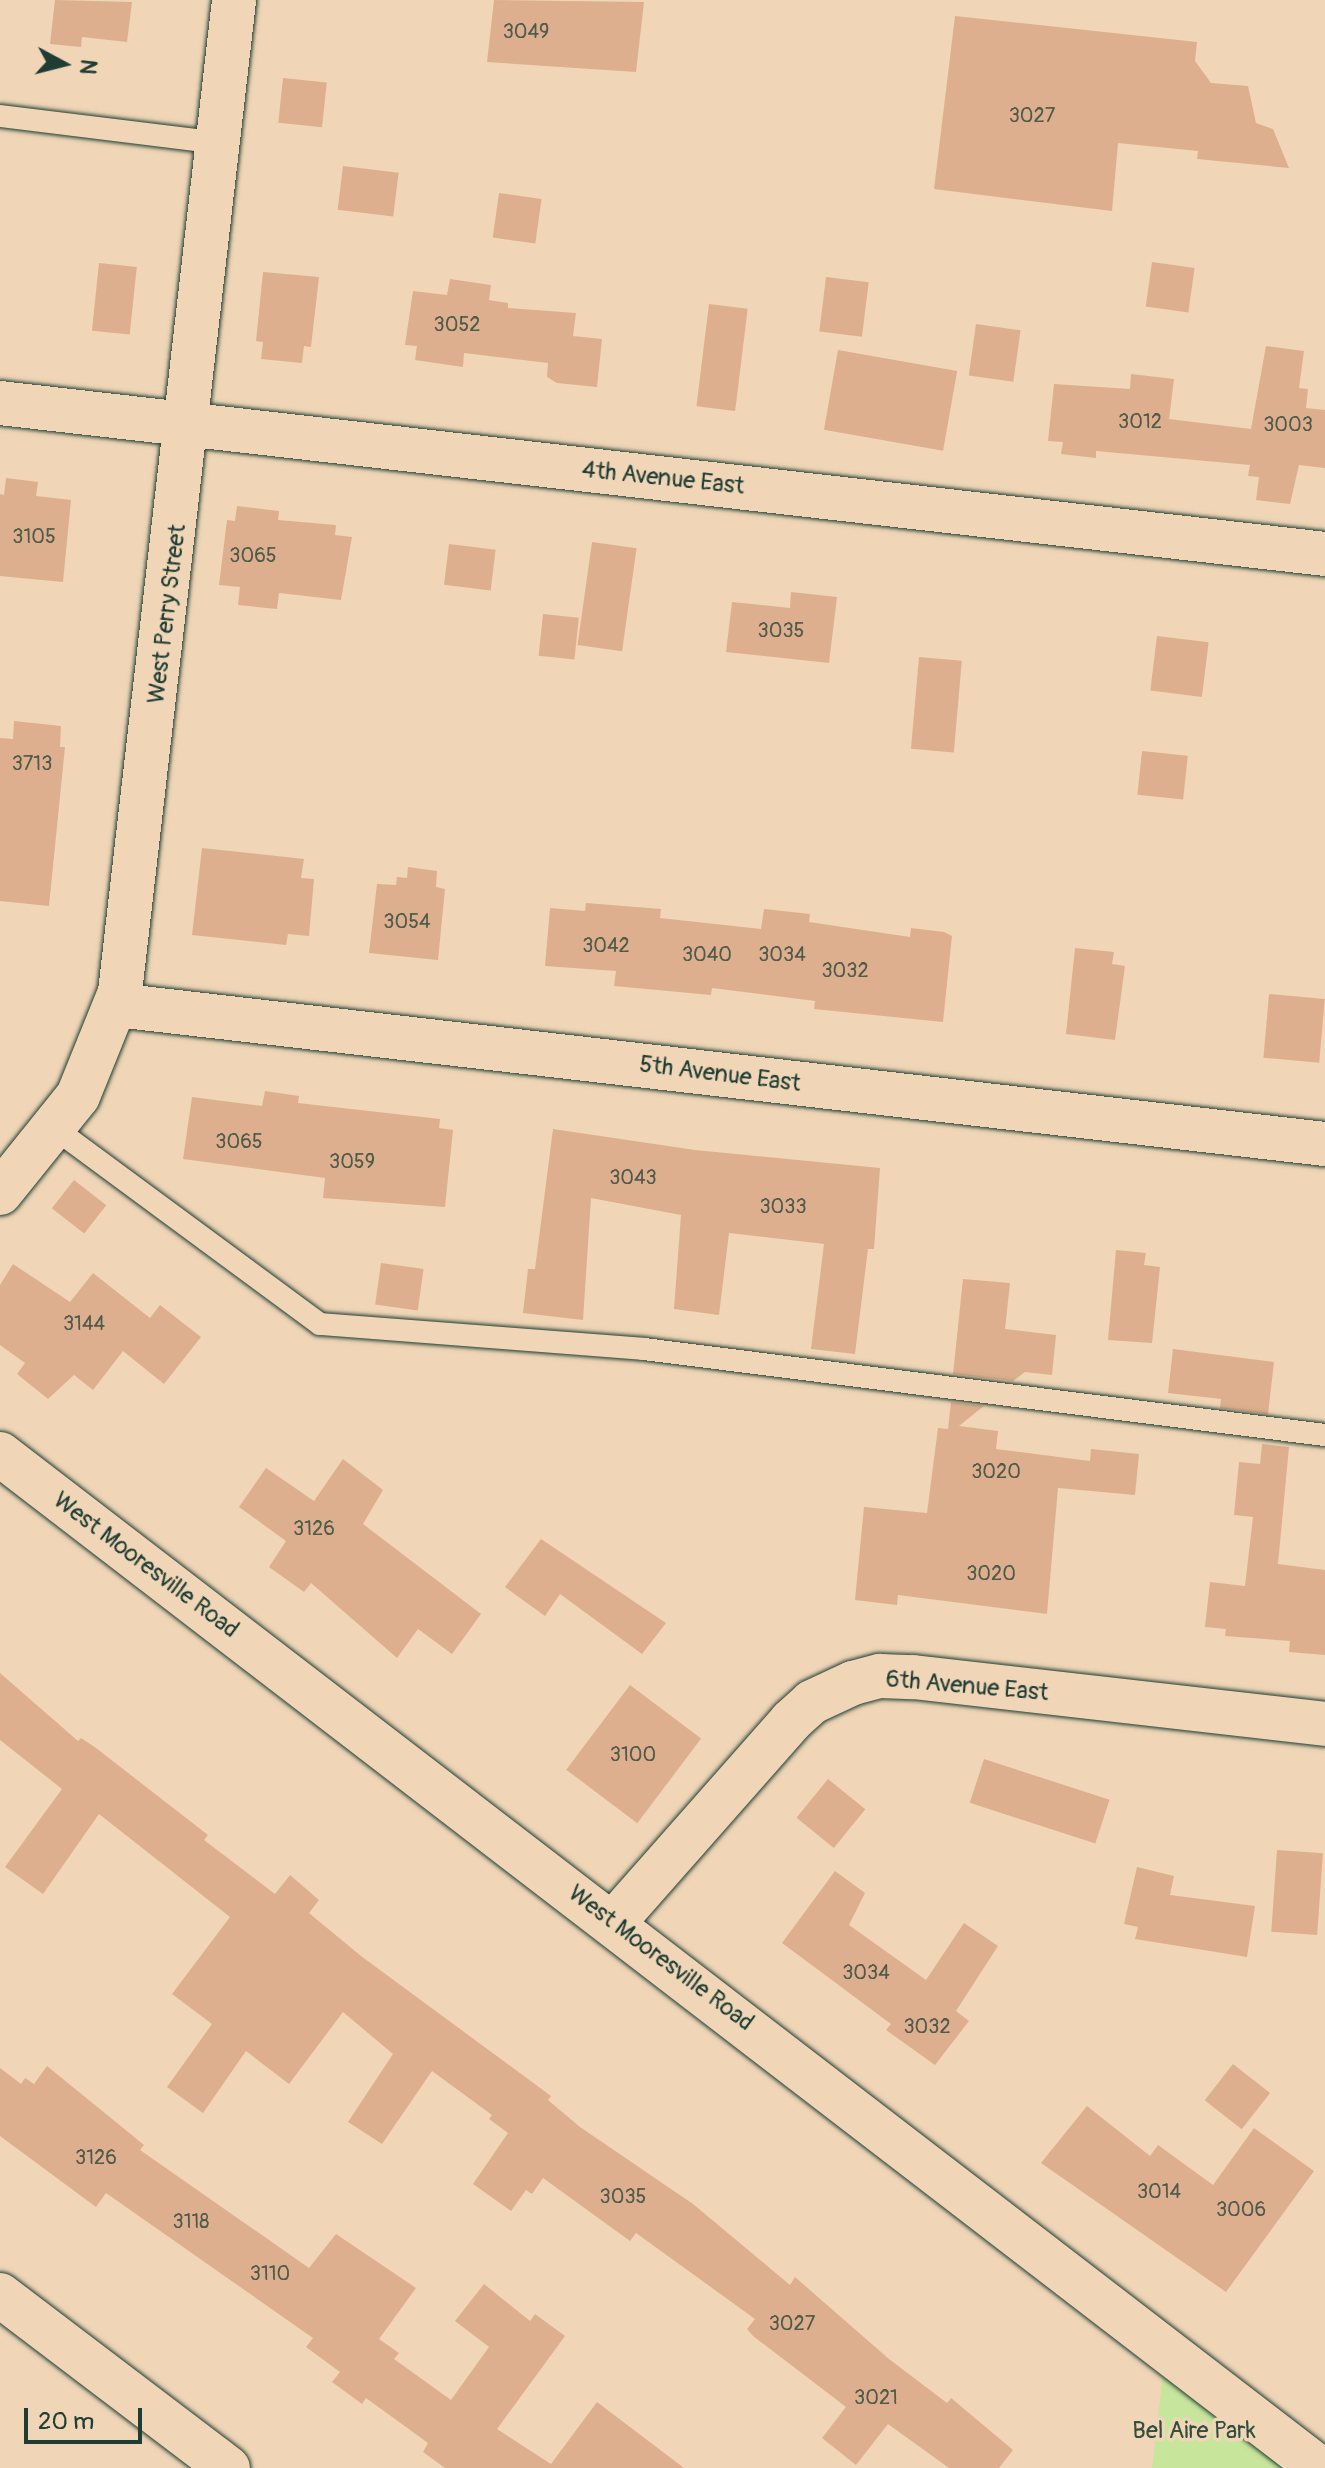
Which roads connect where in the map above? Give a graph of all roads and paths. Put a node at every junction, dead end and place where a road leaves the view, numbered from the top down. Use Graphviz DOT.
graph roads {
  1 [pos="234,0"];
  2 [pos="0,116"];
  3 [pos="219,143"];
  4 [pos="0,403"];
  5 [pos="189,424"];
  6 [pos="1325,554"];
  7 [pos="116,1005"];
  8 [pos="54,1128"];
  9 [pos="1325,1144"];
  10 [pos="0,1193"];
  11 [pos="1325,1435"];
  12 [pos="0,1454"];
  13 [pos="1325,1724"];
  14 [pos="614,1922"];
  15 [pos="0,2295"];
  16 [pos="228,2468"];
  17 [pos="1319,2468"];
  1 -- 3 [label="street, West Perry Street"];
  2 -- 3 [label="lane"];
  3 -- 5 [label="street, West Perry Street"];
  4 -- 5 [label="street, 4th Avenue East"];
  5 -- 6 [label="street, 4th Avenue East"];
  5 -- 7 [label="street, West Perry Street"];
  7 -- 8 [label="street, West Perry Street"];
  7 -- 9 [label="street, 5th Avenue East"];
  8 -- 10 [label="street, West Perry Street"];
  8 -- 11 [label="lane"];
  12 -- 14 [label="street, West Mooresville Road"];
  13 -- 14 [label="street, 6th Avenue East"];
  14 -- 17 [label="street, West Mooresville Road"];
  15 -- 16 [label="street"];
}
